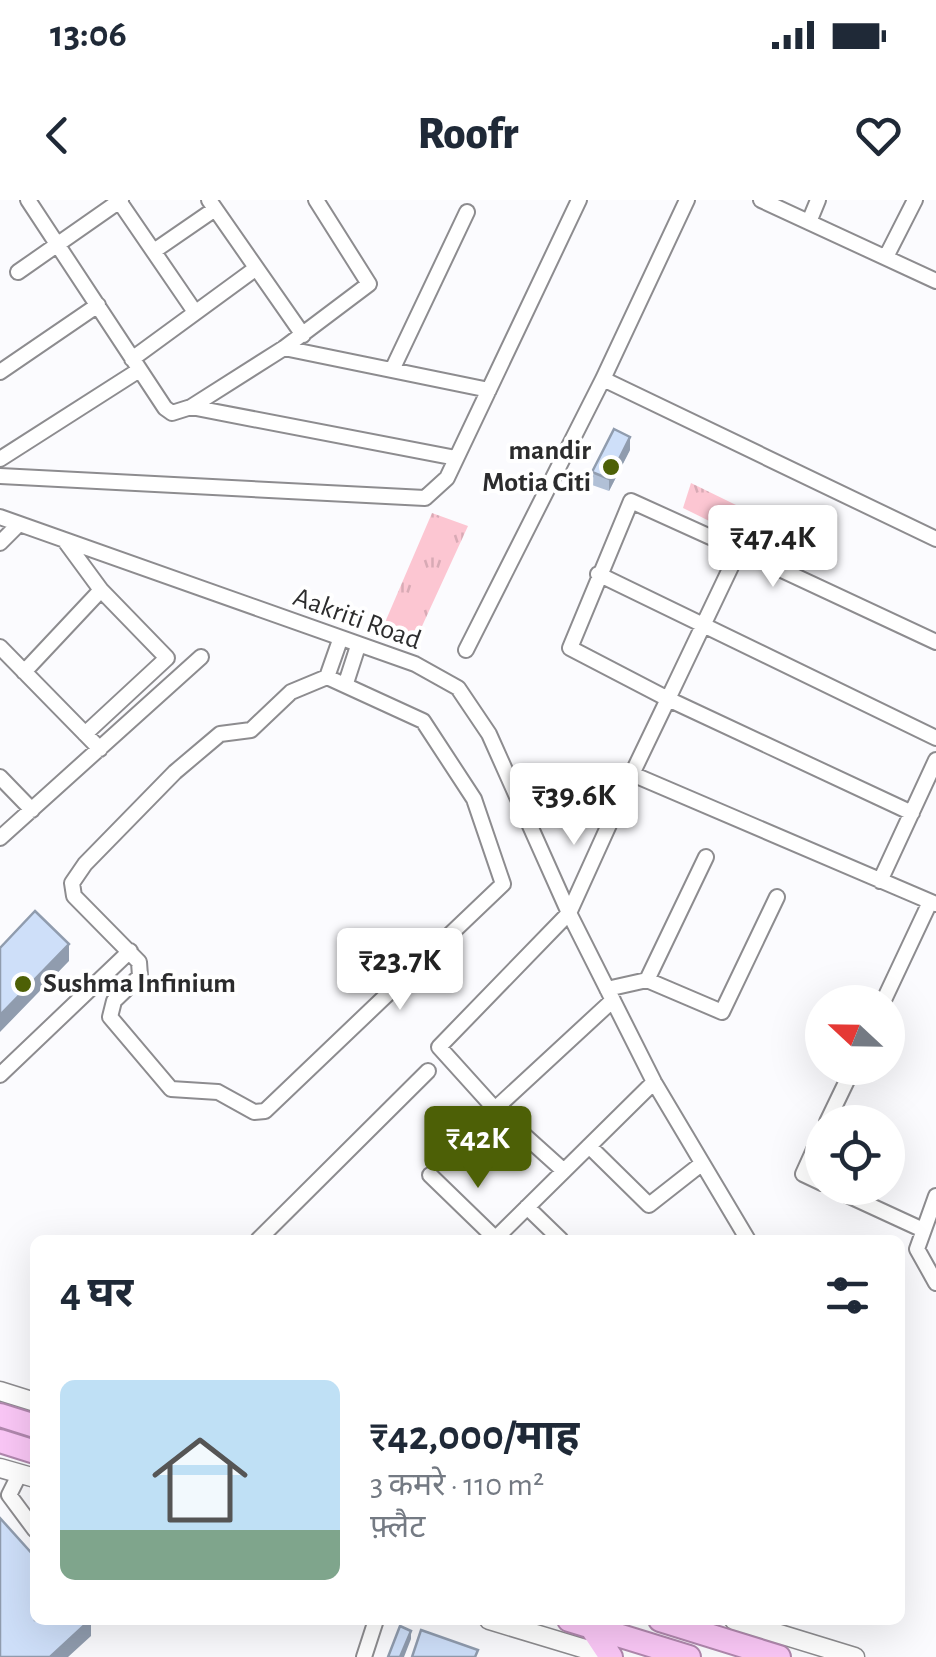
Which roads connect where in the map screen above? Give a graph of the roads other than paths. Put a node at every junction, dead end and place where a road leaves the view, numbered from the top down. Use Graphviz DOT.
graph roads {
  1 [pos="28,200"];
  2 [pos="316,200"];
  3 [pos="578,200"];
  4 [pos="687,200"];
  5 [pos="761,200"];
  6 [pos="818,200"];
  7 [pos="914,200"];
  8 [pos="120,201"];
  9 [pos="212,205"];
  10 [pos="466,212"];
  11 [pos="809,222"];
  12 [pos="58,245"];
  13 [pos="154,251"];
  14 [pos="886,257"];
  15 [pos="255,269"];
  16 [pos="18,272"];
  17 [pos="936,281"];
  18 [pos="98,305"];
  19 [pos="195,312"];
  20 [pos="303,335"];
  21 [pos="284,348"];
  22 [pos="132,366"];
  23 [pos="392,370"];
  24 [pos="0,372"];
  25 [pos="603,379"];
  26 [pos="489,390"];
  27 [pos="191,407"];
  28 [pos="456,458"];
  29 [pos="0,459"];
  30 [pos="0,476"];
  31 [pos="0,517"];
  32 [pos="19,524"];
  33 [pos="936,539"];
  34 [pos="65,542"];
  35 [pos="0,543"];
  36 [pos="739,550"];
  37 [pos="598,574"];
  38 [pos="102,590"];
  39 [pos="704,624"];
  40 [pos="340,640"];
  41 [pos="936,642"];
  42 [pos="358,646"];
  43 [pos="0,647"];
  44 [pos="466,650"];
  45 [pos="202,657"];
  46 [pos="24,672"];
  47 [pos="328,677"];
  48 [pos="346,683"];
  49 [pos="668,698"];
  50 [pos="85,734"];
  51 [pos="936,738"];
  52 [pos="100,750"];
  53 [pos="936,760"];
  54 [pos="632,774"];
  55 [pos="0,777"];
  56 [pos="32,810"];
  57 [pos="912,812"];
  58 [pos="0,838"];
  59 [pos="706,857"];
  60 [pos="880,880"];
  61 [pos="777,898"];
  62 [pos="933,903"];
  63 [pos="569,914"];
  64 [pos="130,950"];
  65 [pos="647,980"];
  66 [pos="892,985"];
  67 [pos="610,994"];
  68 [pos="428,1071"];
  69 [pos="0,1075"];
  70 [pos="654,1082"];
  71 [pos="495,1109"];
  72 [pos="589,1146"];
  73 [pos="700,1165"];
  74 [pos="564,1171"];
  75 [pos="430,1175"];
  76 [pos="936,1196"];
  77 [pos="869,1205"];
  78 [pos="528,1207"];
  79 [pos="921,1229"];
  80 [pos="263,1235"];
  81 [pos="491,1235"];
  82 [pos="499,1235"];
  83 [pos="555,1235"];
  84 [pos="745,1235"];
  85 [pos="936,1283"];
  86 [pos="0,1391"];
  87 [pos="30,1400"];
  88 [pos="0,1416"];
  89 [pos="30,1425"];
  90 [pos="0,1442"];
  91 [pos="30,1451"];
  92 [pos="11,1472"];
  93 [pos="30,1523"];
  94 [pos="374,1625"];
  95 [pos="505,1625"];
  96 [pos="581,1625"];
  97 [pos="583,1625"];
  98 [pos="676,1625"];
  99 [pos="750,1625"];
  100 [pos="364,1657"];
  101 [pos="611,1657"];
  102 [pos="689,1657"];
  103 [pos="778,1657"];
  104 [pos="855,1657"];
  1 -- 12 [label="street"];
  2 -- 20 [label="street"];
  3 -- 26 [label="street"];
  4 -- 25 [label="street"];
  5 -- 11 [label="street"];
  6 -- 11 [label="street"];
  7 -- 14 [label="street"];
  8 -- 12 [label="street"];
  8 -- 13 [label="street"];
  9 -- 13 [label="street"];
  9 -- 15 [label="street"];
  10 -- 23 [label="street"];
  11 -- 14 [label="street"];
  12 -- 16 [label="street"];
  12 -- 18 [label="street"];
  13 -- 19 [label="street"];
  14 -- 17 [label="street"];
  15 -- 19 [label="street"];
  15 -- 20 [label="street"];
  18 -- 22 [label="street"];
  18 -- 24 [label="street"];
  19 -- 22 [label="street"];
  20 -- 21 [label="street"];
  21 -- 23 [label="street"];
  21 -- 27 [label="street"];
  22 -- 27 [label="street"];
  22 -- 29 [label="street"];
  23 -- 26 [label="street"];
  25 -- 33 [label="street"];
  25 -- 44 [label="street"];
  26 -- 28 [label="street"];
  27 -- 28 [label="street"];
  28 -- 30 [label="street"];
  31 -- 32 [label="street, Aakriti Road"];
  32 -- 34 [label="street, Aakriti Road"];
  32 -- 35 [label="street"];
  34 -- 38 [label="street"];
  34 -- 40 [label="street, Aakriti Road"];
  36 -- 37 [label="street"];
  36 -- 39 [label="street"];
  36 -- 41 [label="street"];
  37 -- 39 [label="street"];
  37 -- 49 [label="street"];
  38 -- 46 [label="street"];
  38 -- 50 [label="street"];
  39 -- 49 [label="street"];
  39 -- 51 [label="street"];
  40 -- 42 [label="street, Aakriti Road"];
  40 -- 47 [label="street"];
  42 -- 48 [label="street"];
  42 -- 63 [label="street, Aakriti Road"];
  43 -- 46 [label="street"];
  45 -- 52 [label="street"];
  46 -- 50 [label="street"];
  47 -- 48 [label="street"];
  47 -- 64 [label="street"];
  48 -- 64 [label="street"];
  49 -- 54 [label="street"];
  49 -- 57 [label="street"];
  50 -- 52 [label="street"];
  52 -- 56 [label="street"];
  53 -- 57 [label="street"];
  54 -- 60 [label="street"];
  54 -- 63 [label="street"];
  55 -- 56 [label="street"];
  56 -- 58 [label="street"];
  57 -- 60 [label="street"];
  59 -- 65 [label="street"];
  60 -- 62 [label="street"];
  61 -- 65 [label="street"];
  62 -- 66 [label="street"];
  63 -- 67 [label="street, Aakriti Road"];
  63 -- 71 [label="street"];
  64 -- 69 [label="street"];
  65 -- 67 [label="street"];
  67 -- 70 [label="street, Aakriti Road"];
  67 -- 71 [label="street"];
  68 -- 80 [label="street"];
  70 -- 72 [label="street"];
  70 -- 73 [label="street, Aakriti Road"];
  71 -- 74 [label="street"];
  72 -- 73 [label="street"];
  72 -- 74 [label="street"];
  73 -- 84 [label="street, Aakriti Road"];
  74 -- 78 [label="street"];
  75 -- 81 [label="street"];
  76 -- 79 [label="street"];
  77 -- 79 [label="street"];
  78 -- 82 [label="street"];
  78 -- 83 [label="street"];
  79 -- 85 [label="street"];
  86 -- 87 [label="street"];
  88 -- 89 [label="highway"];
  90 -- 91 [label="highway"];
  92 -- 93 [label="street"];
  94 -- 100 [label="street"];
  95 -- 101 [label="street"];
  96 -- 101 [label="highway"];
  97 -- 102 [label="highway"];
  98 -- 103 [label="highway"];
  99 -- 104 [label="street"];
}
